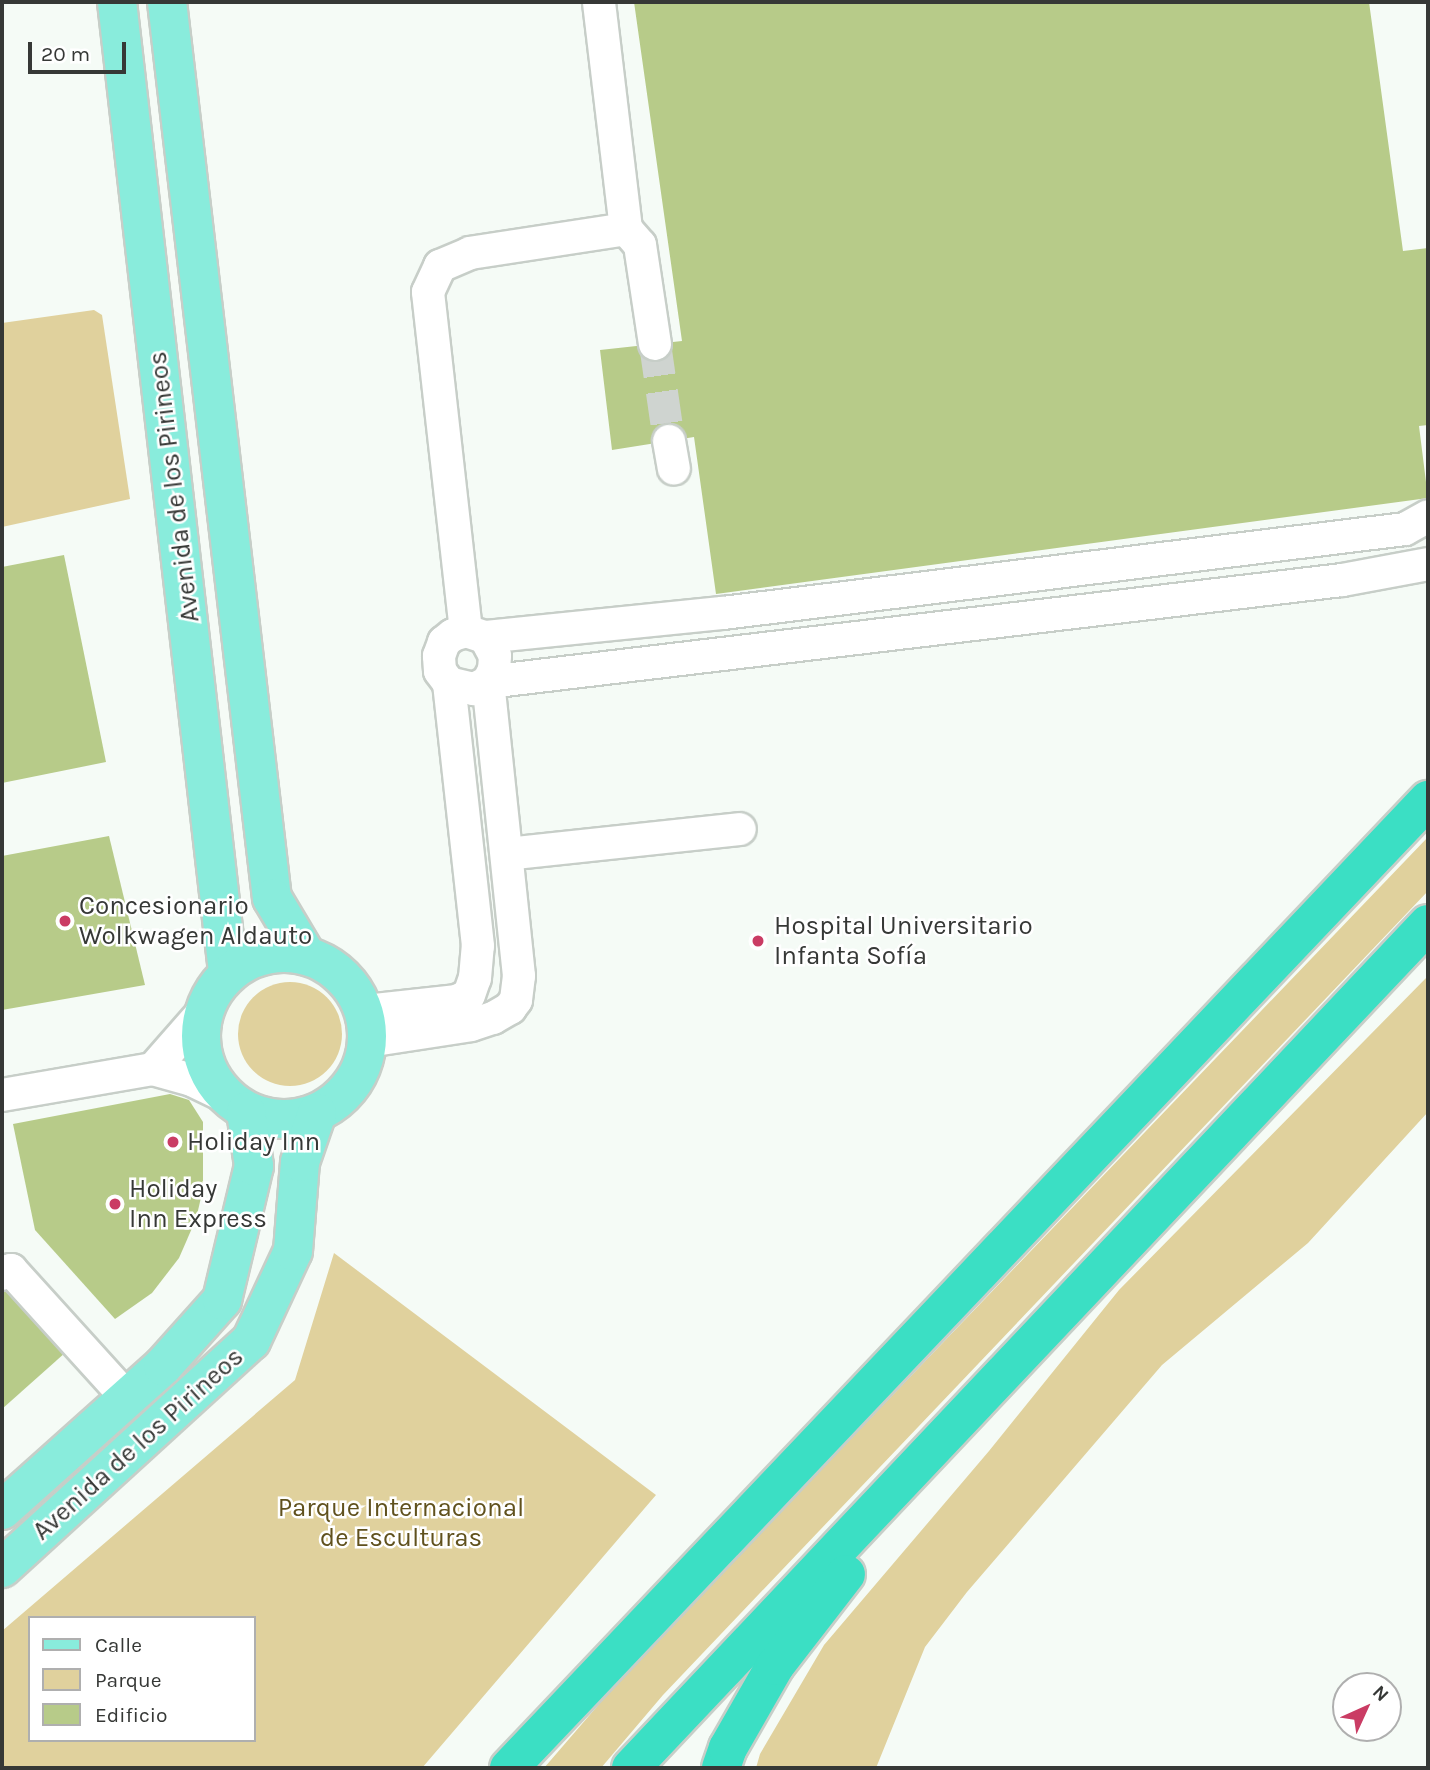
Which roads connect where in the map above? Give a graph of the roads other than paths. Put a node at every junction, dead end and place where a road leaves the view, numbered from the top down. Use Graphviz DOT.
graph roads {
  1 [pos="117,2"];
  2 [pos="167,2"];
  3 [pos="599,2"];
  4 [pos="626,229"];
  5 [pos="655,344"];
  6 [pos="1428,516"];
  7 [pos="1428,564"];
  8 [pos="475,634"];
  9 [pos="488,682"];
  10 [pos="449,683"];
  11 [pos="1428,800"];
  12 [pos="740,830"];
  13 [pos="507,854"];
  14 [pos="1428,924"];
  15 [pos="306,955"];
  16 [pos="228,972"];
  17 [pos="203,1012"];
  18 [pos="367,1026"];
  19 [pos="153,1069"];
  20 [pos="2,1095"];
  21 [pos="235,1103"];
  22 [pos="317,1113"];
  23 [pos="2,1274"];
  24 [pos="127,1398"];
  25 [pos="879,1507"];
  26 [pos="2,1510"];
  27 [pos="2,1568"];
  28 [pos="509,1768"];
  29 [pos="631,1768"];
  30 [pos="721,1768"];
  1 -- 16 [label="main road, Avenida de los Pirineos"];
  2 -- 15 [label="main road, Avenida de los Pirineos"];
  3 -- 4 [label="street"];
  4 -- 5 [label="street"];
  4 -- 8 [label="street"];
  6 -- 8 [label="street"];
  7 -- 9 [label="street"];
  8 -- 9 [label="street"];
  8 -- 10 [label="street"];
  9 -- 10 [label="street"];
  9 -- 13 [label="street"];
  10 -- 18 [label="street"];
  11 -- 28 [label="highway"];
  12 -- 13 [label="street"];
  13 -- 18 [label="street"];
  14 -- 25 [label="highway"];
  15 -- 16 [label="main road"];
  15 -- 18 [label="main road"];
  16 -- 17 [label="main road"];
  17 -- 19 [label="street"];
  17 -- 21 [label="main road"];
  18 -- 22 [label="main road"];
  19 -- 20 [label="street"];
  19 -- 21 [label="street"];
  21 -- 22 [label="main road"];
  21 -- 24 [label="main road, Avenida de los Pirineos"];
  22 -- 27 [label="main road, Avenida de los Pirineos"];
  23 -- 24 [label="street"];
  24 -- 26 [label="main road, Avenida de los Pirineos"];
  25 -- 29 [label="highway"];
  25 -- 30 [label="highway"];
}
